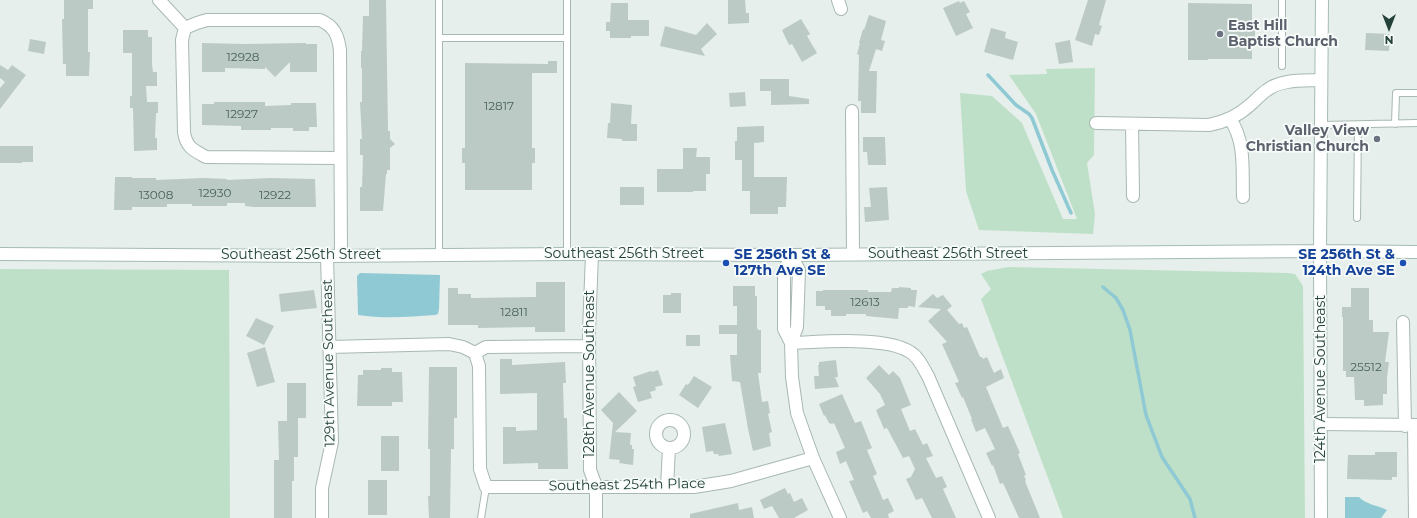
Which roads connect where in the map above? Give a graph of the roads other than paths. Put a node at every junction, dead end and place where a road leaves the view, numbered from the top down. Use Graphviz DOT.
graph roads {
  1 [pos="159,0"];
  2 [pos="439,0"];
  3 [pos="567,0"];
  4 [pos="1282,0"];
  5 [pos="1322,0"];
  6 [pos="185,28"];
  7 [pos="439,38"];
  8 [pos="567,38"];
  9 [pos="1282,66"];
  10 [pos="1321,80"];
  11 [pos="1417,93"];
  12 [pos="852,111"];
  13 [pos="1230,119"];
  14 [pos="1096,123"];
  15 [pos="1417,123"];
  16 [pos="1132,124"];
  17 [pos="1395,124"];
  18 [pos="1321,125"];
  19 [pos="1358,125"];
  20 [pos="340,158"];
  21 [pos="1133,196"];
  22 [pos="1243,197"];
  23 [pos="1357,218"];
  24 [pos="1320,251"];
  25 [pos="1417,252"];
  26 [pos="0,254"];
  27 [pos="439,254"];
  28 [pos="566,254"];
  29 [pos="592,254"];
  30 [pos="853,254"];
  31 [pos="341,255"];
  32 [pos="792,255"];
  33 [pos="327,256"];
  34 [pos="1403,322"];
  35 [pos="791,343"];
  36 [pos="589,346"];
  37 [pos="329,347"];
  38 [pos="475,353"];
  39 [pos="1321,424"];
  40 [pos="1412,425"];
  41 [pos="669,448"];
  42 [pos="813,458"];
  43 [pos="596,486"];
  44 [pos="486,487"];
  45 [pos="667,487"];
  46 [pos="322,518"];
  47 [pos="480,518"];
  48 [pos="596,518"];
  49 [pos="840,518"];
  50 [pos="989,518"];
  51 [pos="1321,518"];
  52 [pos="1415,518"];
  1 -- 6 [label="street"];
  2 -- 7 [label="lane"];
  3 -- 8 [label="lane"];
  4 -- 9 [label="lane"];
  5 -- 10 [label="street, 124th Avenue Southeast"];
  6 -- 20 [label="street"];
  6 -- 20 [label="street"];
  7 -- 8 [label="lane"];
  7 -- 27 [label="lane"];
  8 -- 28 [label="lane"];
  10 -- 13 [label="street"];
  10 -- 18 [label="street, 124th Avenue Southeast"];
  11 -- 17 [label="lane"];
  12 -- 30 [label="street"];
  13 -- 16 [label="street"];
  13 -- 22 [label="street"];
  14 -- 16 [label="street"];
  15 -- 17 [label="lane"];
  16 -- 21 [label="street"];
  17 -- 19 [label="lane"];
  18 -- 19 [label="lane"];
  18 -- 24 [label="street, 124th Avenue Southeast"];
  19 -- 23 [label="lane"];
  20 -- 31 [label="street"];
  24 -- 25 [label="street, Southeast 256th Street"];
  24 -- 30 [label="street, Southeast 256th Street"];
  24 -- 39 [label="street, 124th Avenue Southeast"];
  26 -- 33 [label="street, Southeast 256th Street"];
  27 -- 28 [label="street, Southeast 256th Street"];
  27 -- 31 [label="street, Southeast 256th Street"];
  28 -- 29 [label="street, Southeast 256th Street"];
  29 -- 32 [label="street, Southeast 256th Street"];
  29 -- 36 [label="street, 128th Avenue Southeast"];
  30 -- 32 [label="street, Southeast 256th Street"];
  31 -- 33 [label="street, Southeast 256th Street"];
  32 -- 35 [label="street"];
  33 -- 37 [label="street, 129th Avenue Southeast"];
  34 -- 40 [label="street"];
  35 -- 42 [label="street"];
  35 -- 50 [label="street"];
  36 -- 38 [label="street"];
  36 -- 43 [label="street, 128th Avenue Southeast"];
  37 -- 38 [label="street"];
  37 -- 46 [label="street, 129th Avenue Southeast"];
  38 -- 44 [label="street"];
  39 -- 40 [label="street"];
  39 -- 51 [label="street, 124th Avenue Southeast"];
  40 -- 52 [label="street"];
  41 -- 45 [label="street"];
  42 -- 45 [label="street, Southeast 254th Place"];
  42 -- 49 [label="street"];
  43 -- 44 [label="street, Southeast 254th Place"];
  43 -- 45 [label="street, Southeast 254th Place"];
  43 -- 48 [label="street, 128th Avenue Southeast"];
  44 -- 47 [label="lane"];
}
